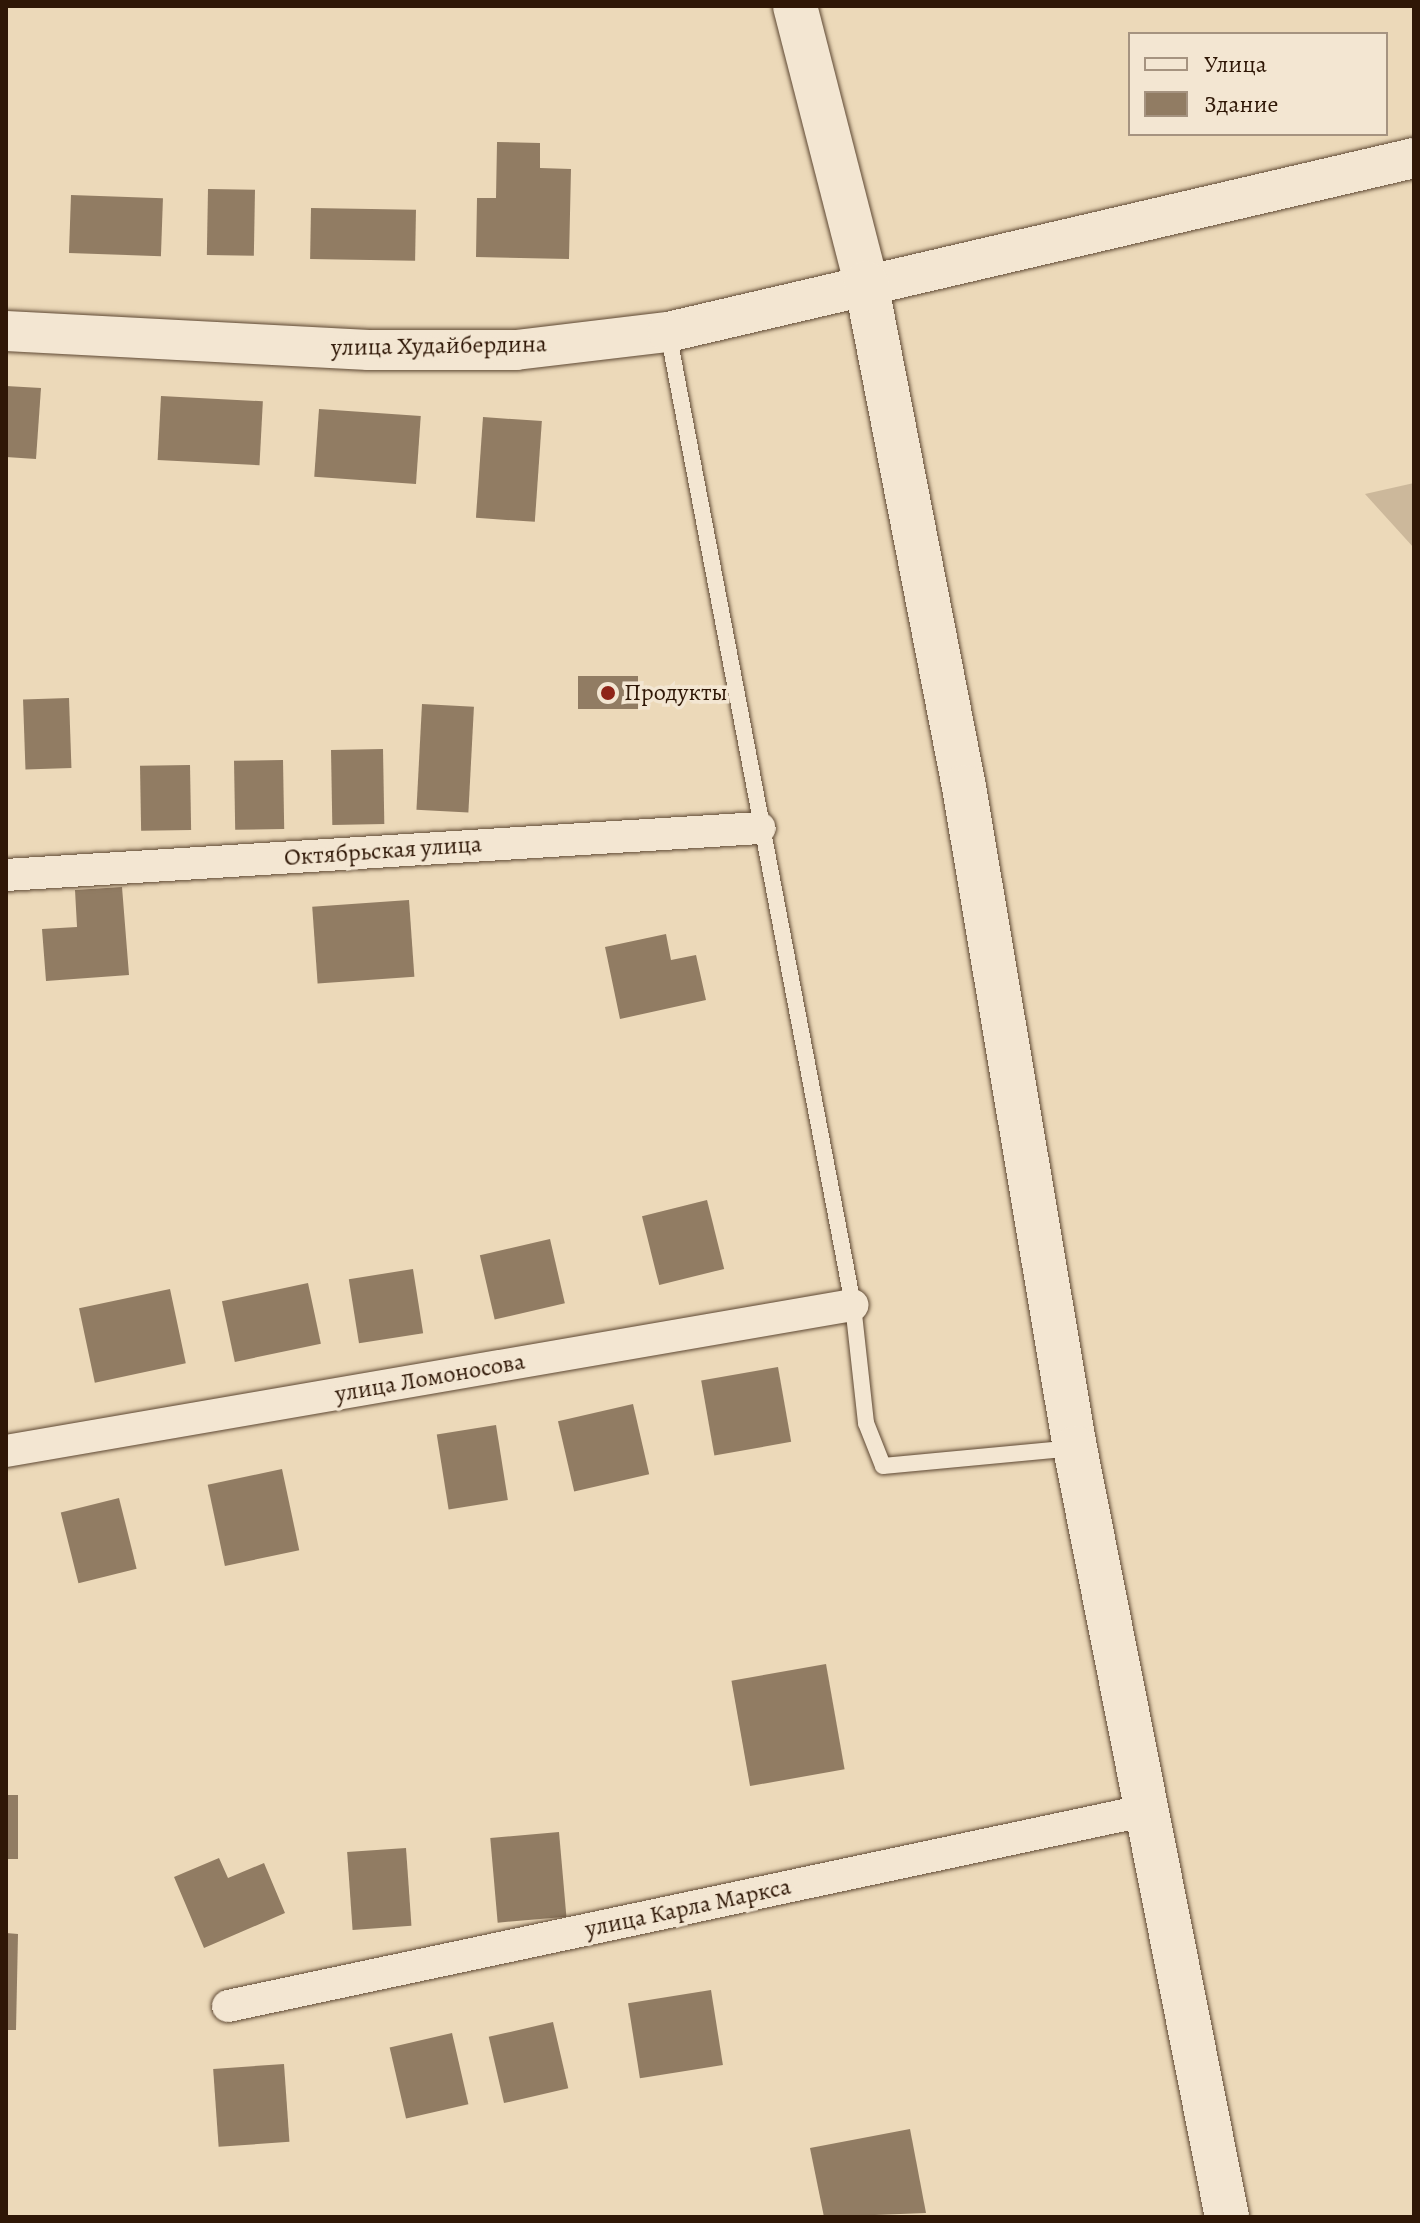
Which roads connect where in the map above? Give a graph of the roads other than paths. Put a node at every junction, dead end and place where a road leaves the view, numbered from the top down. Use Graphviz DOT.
graph roads {
  1 [pos="795,6"];
  2 [pos="1414,158"];
  3 [pos="866,283"];
  4 [pos="6,331"];
  5 [pos="668,332"];
  6 [pos="760,828"];
  7 [pos="6,875"];
  8 [pos="853,1305"];
  9 [pos="1075,1448"];
  10 [pos="6,1451"];
  11 [pos="1148,1810"];
  12 [pos="228,2006"];
  13 [pos="1227,2217"];
  1 -- 3 [label="main road"];
  2 -- 3 [label="street, улица Худайбердина"];
  3 -- 5 [label="street, улица Худайбердина"];
  3 -- 9 [label="main road"];
  4 -- 5 [label="street, улица Худайбердина"];
  5 -- 6 [label="lane"];
  6 -- 7 [label="street, Октябрьская улица"];
  6 -- 8 [label="lane"];
  8 -- 9 [label="lane"];
  8 -- 10 [label="street, улица Ломоносова"];
  9 -- 11 [label="main road"];
  11 -- 12 [label="street, улица Карла Маркса"];
  11 -- 13 [label="main road"];
}
